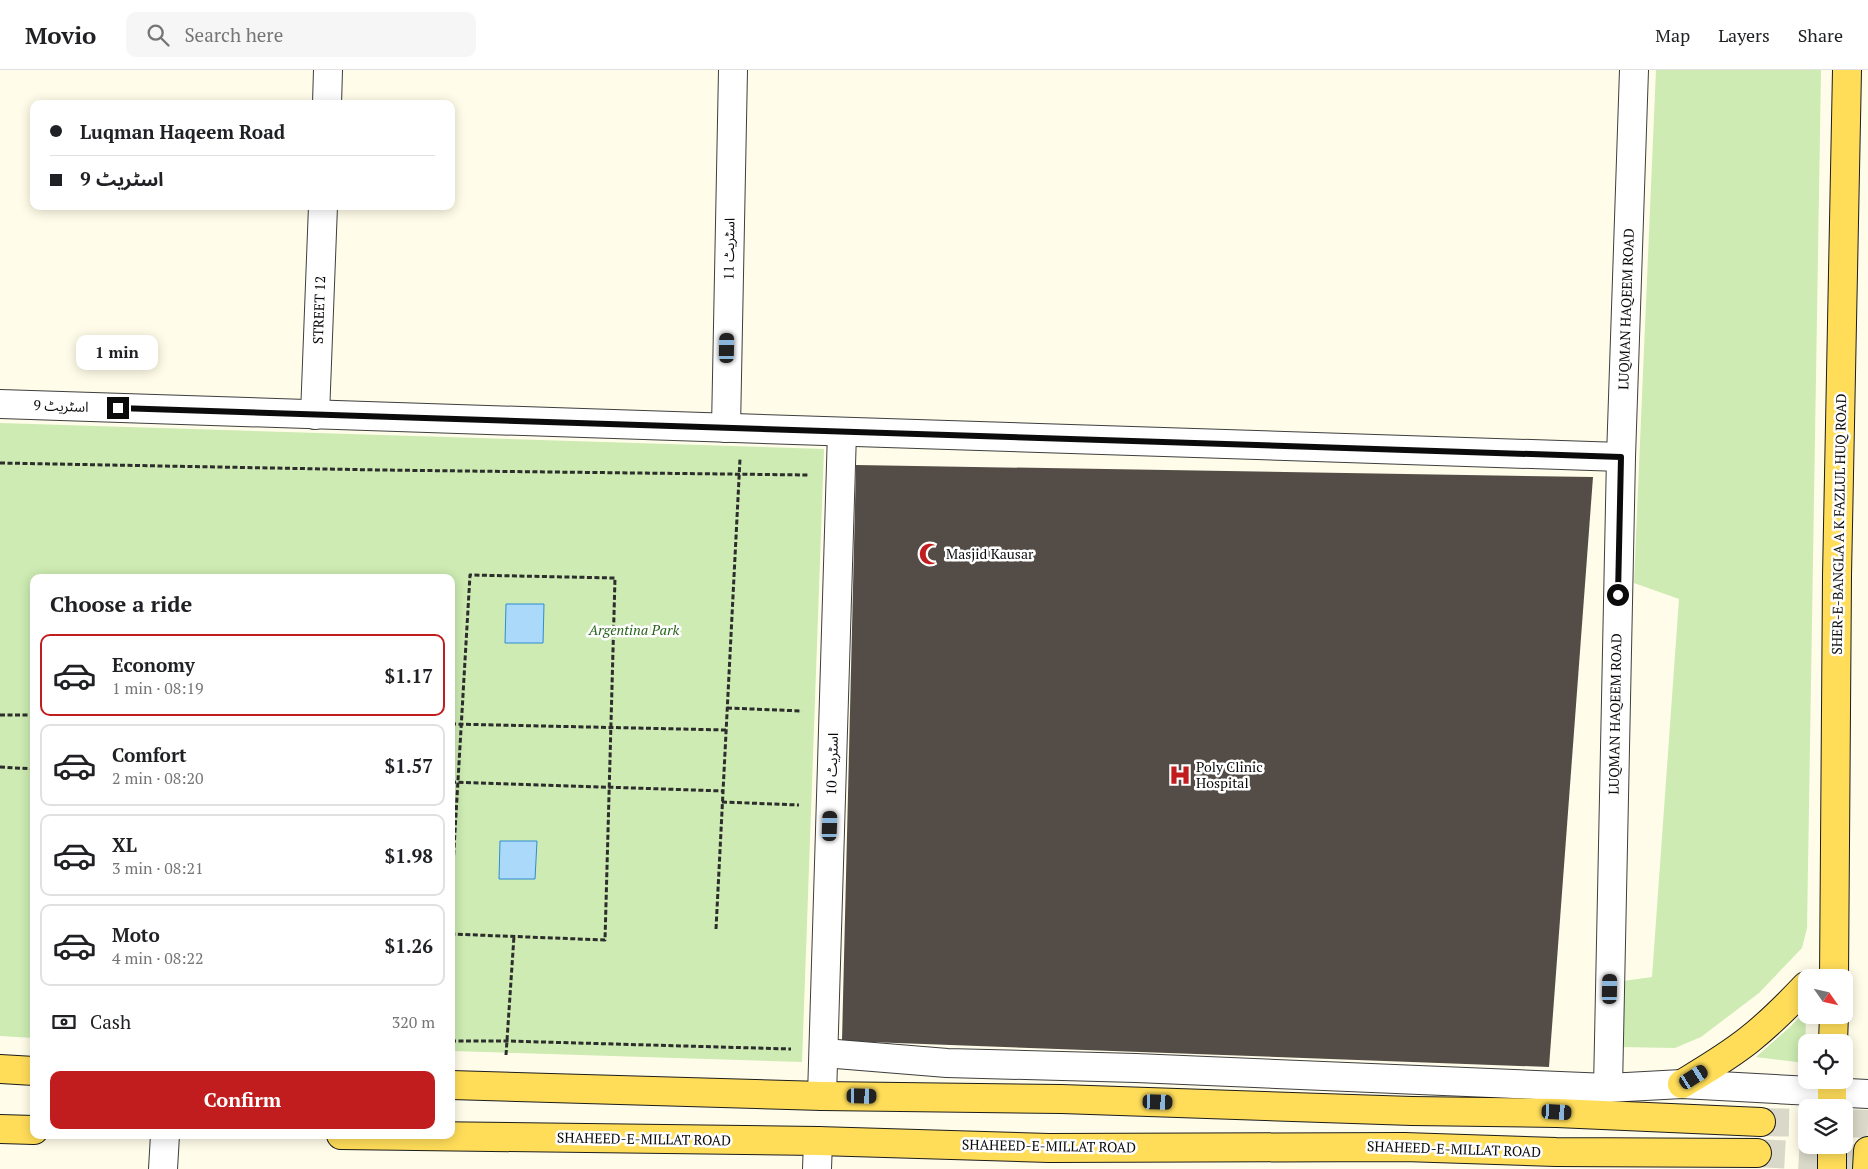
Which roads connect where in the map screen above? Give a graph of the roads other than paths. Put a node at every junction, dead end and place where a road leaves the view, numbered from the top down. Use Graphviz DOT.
graph roads {
  1 [pos="328,70"];
  2 [pos="733,70"];
  3 [pos="1634,70"];
  4 [pos="1847,70"];
  5 [pos="327,100"];
  6 [pos="323,210"];
  7 [pos="0,404"];
  8 [pos="315,415"];
  9 [pos="733,428"];
  10 [pos="842,432"];
  11 [pos="1621,457"];
  12 [pos="1835,965"];
  13 [pos="1798,994"];
  14 [pos="824,1053"];
  15 [pos="0,1069"];
  16 [pos="30,1071"];
  17 [pos="1682,1084"];
  18 [pos="455,1085"];
  19 [pos="1608,1088"];
  20 [pos="1832,1093"];
  21 [pos="1868,1094"];
  22 [pos="822,1096"];
  23 [pos="1761,1122"];
  24 [pos="0,1129"];
  25 [pos="30,1130"];
  26 [pos="455,1136"];
  27 [pos="165,1139"];
  28 [pos="818,1141"];
  29 [pos="1868,1151"];
  30 [pos="1757,1153"];
  31 [pos="1832,1154"];
  32 [pos="163,1169"];
  33 [pos="817,1169"];
  34 [pos="1832,1169"];
  35 [pos="1867,1169"];
  1 -- 5 [label="street"];
  2 -- 9 [label="street, اسٹریٹ 11"];
  3 -- 11 [label="street, LUQMAN HAQEEM ROAD"];
  4 -- 12 [label="main road, SHER-E-BANGLA A K FAZLUL HUQ ROAD"];
  6 -- 8 [label="street, STREET 12"];
  7 -- 8 [label="street, اسٹریٹ 9"];
  8 -- 9 [label="street, اسٹریٹ 9"];
  9 -- 10 [label="street, اسٹریٹ 9"];
  10 -- 11 [label="street, اسٹریٹ 9"];
  10 -- 14 [label="street, اسٹریٹ 10"];
  11 -- 19 [label="street, LUQMAN HAQEEM ROAD"];
  13 -- 17 [label="main road"];
  14 -- 19 [label="street"];
  14 -- 22 [label="street, اسٹریٹ 10"];
  15 -- 16 [label="main road"];
  17 -- 19 [label="street"];
  17 -- 20 [label="street"];
  18 -- 22 [label="main road"];
  20 -- 21 [label="street"];
  22 -- 23 [label="main road"];
  24 -- 25 [label="main road"];
  26 -- 28 [label="main road, SHAHEED-E-MILLAT ROAD"];
  27 -- 32 [label="street"];
  28 -- 30 [label="main road, SHAHEED-E-MILLAT ROAD"];
  28 -- 33 [label="street"];
  29 -- 35 [label="main road"];
  31 -- 34 [label="main road"];
}
